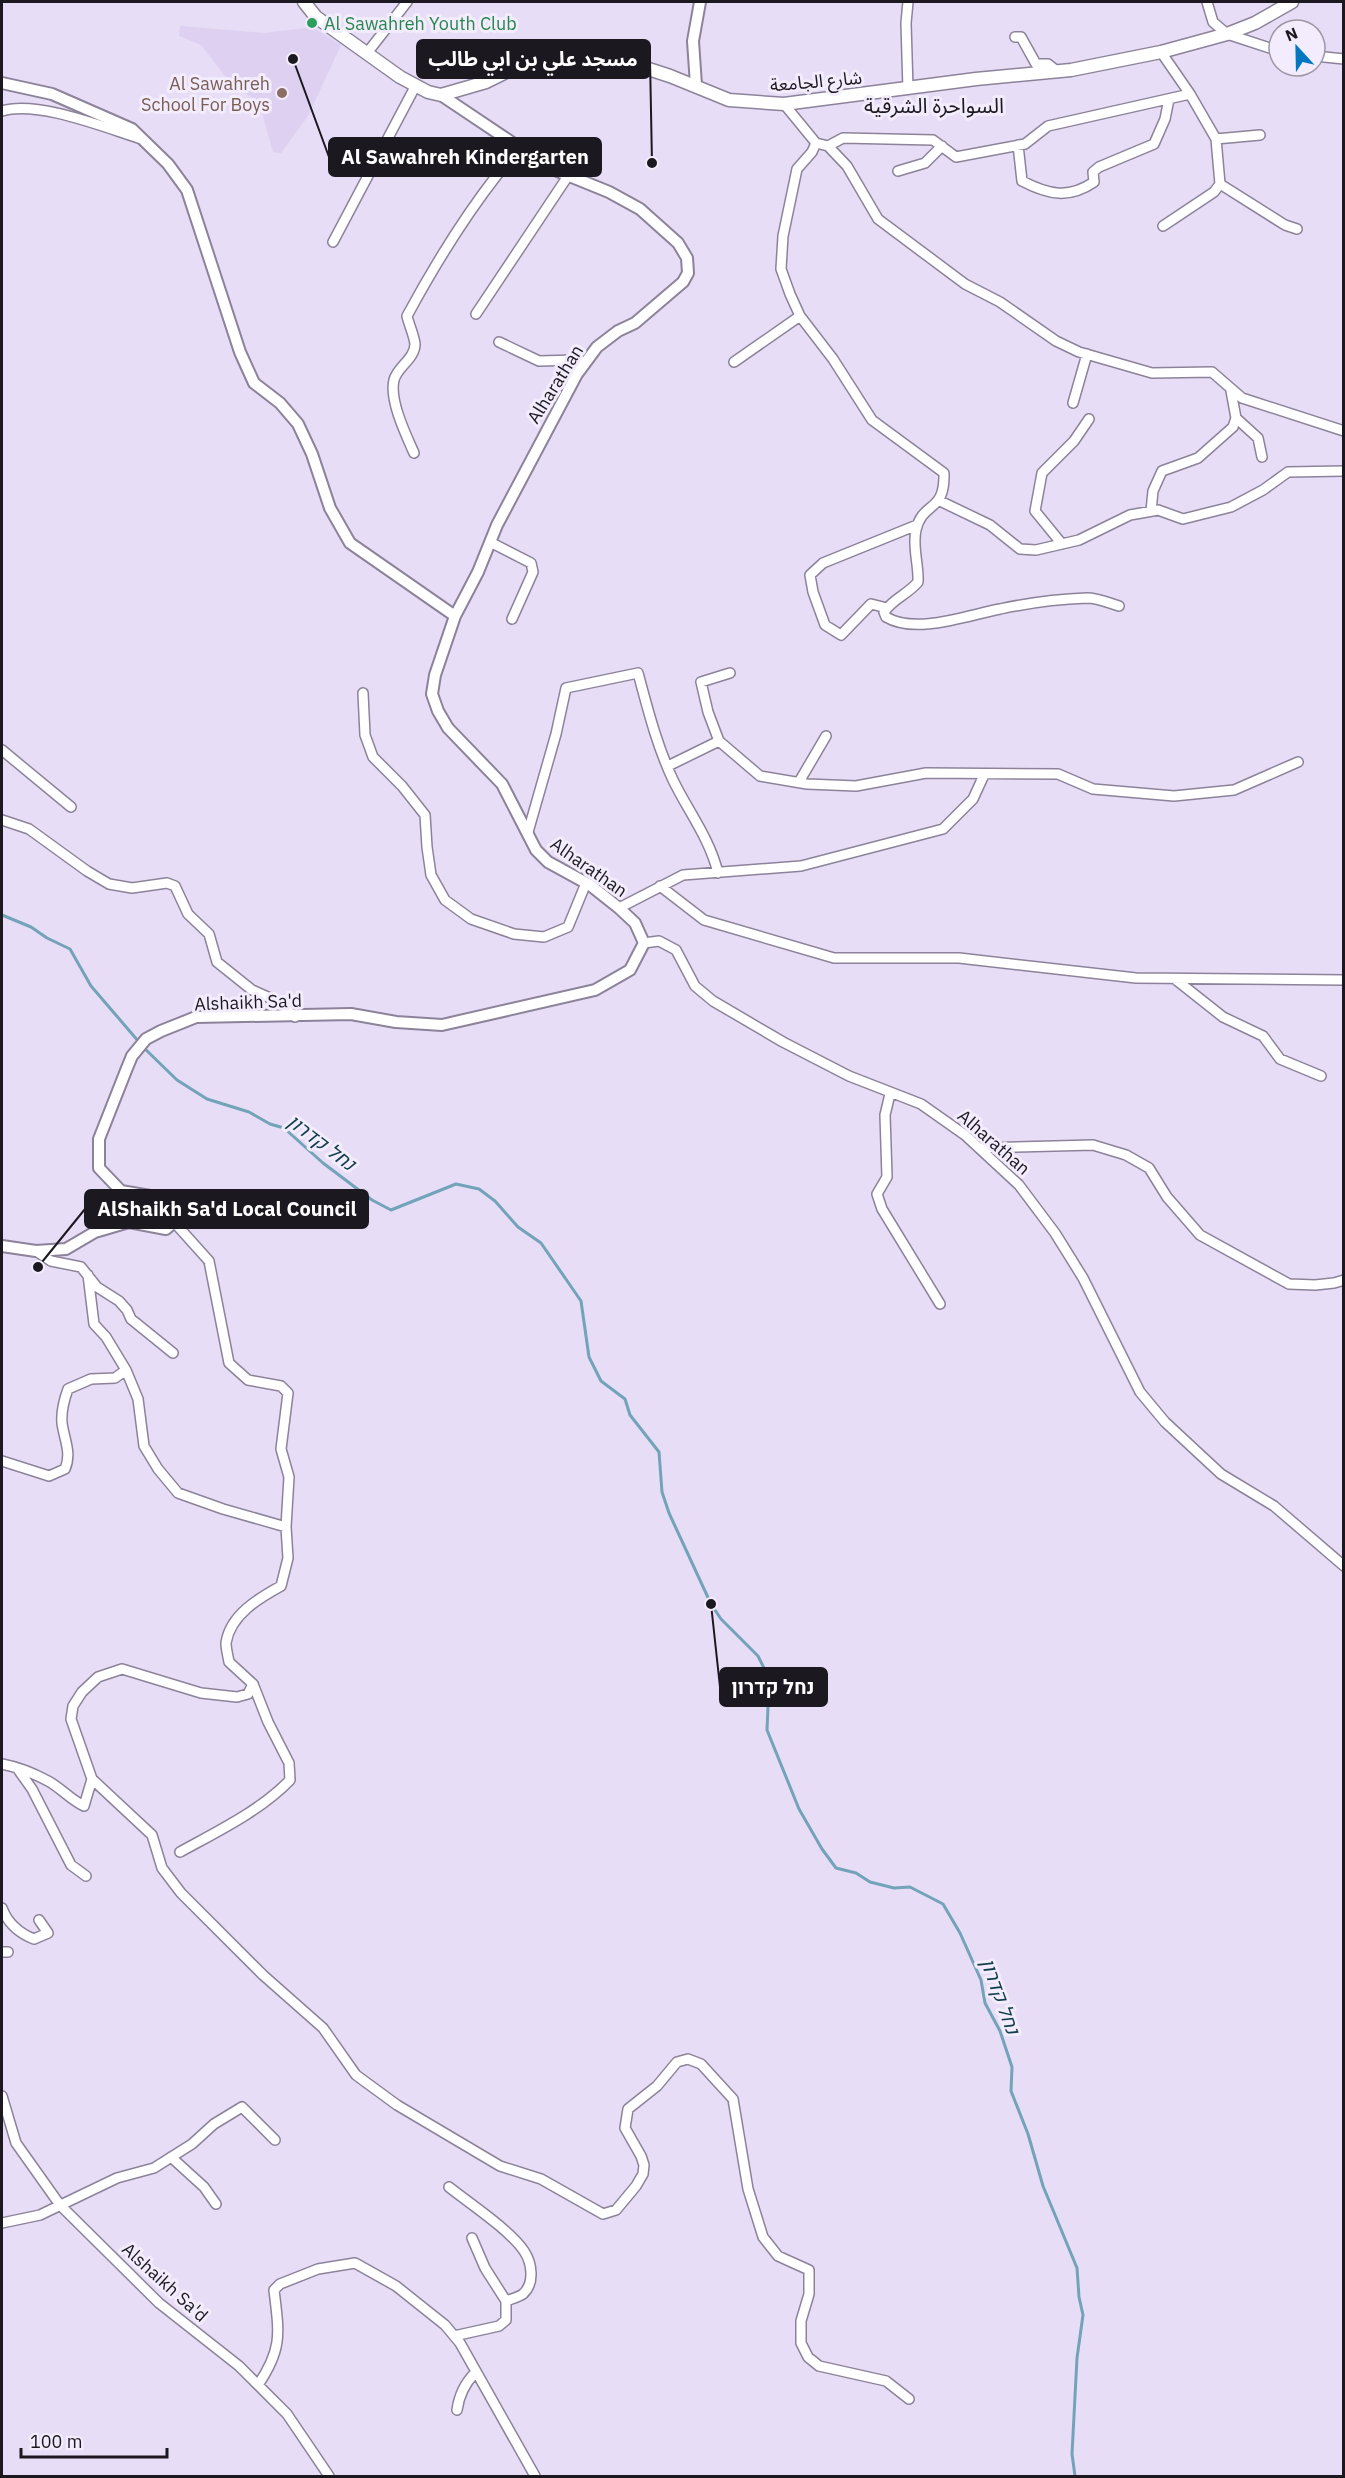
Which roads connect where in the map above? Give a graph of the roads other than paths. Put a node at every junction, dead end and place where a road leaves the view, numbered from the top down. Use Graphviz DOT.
graph roads {
  1 [pos="304,2"];
  2 [pos="407,2"];
  3 [pos="700,2"];
  4 [pos="908,2"];
  5 [pos="1207,2"];
  6 [pos="1292,2"];
  7 [pos="1227,34"];
  8 [pos="1015,37"];
  9 [pos="1267,47"];
  10 [pos="1161,52"];
  11 [pos="368,53"];
  12 [pos="1327,57"];
  13 [pos="1344,59"];
  14 [pos="1058,72"];
  15 [pos="2,83"];
  16 [pos="416,85"];
  17 [pos="696,86"];
  18 [pos="908,89"];
  19 [pos="1190,94"];
  20 [pos="441,95"];
  21 [pos="1169,99"];
  22 [pos="784,104"];
  23 [pos="2,111"];
  24 [pos="1260,135"];
  25 [pos="1216,139"];
  26 [pos="145,140"];
  27 [pos="816,143"];
  28 [pos="1018,145"];
  29 [pos="828,146"];
  30 [pos="942,146"];
  31 [pos="525,152"];
  32 [pos="898,171"];
  33 [pos="568,176"];
  34 [pos="1220,184"];
  35 [pos="1163,226"];
  36 [pos="1297,229"];
  37 [pos="333,242"];
  38 [pos="476,314"];
  39 [pos="800,316"];
  40 [pos="498,342"];
  41 [pos="1087,354"];
  42 [pos="734,362"];
  43 [pos="585,363"];
  44 [pos="1231,391"];
  45 [pos="1073,402"];
  46 [pos="1236,418"];
  47 [pos="1089,419"];
  48 [pos="1344,431"];
  49 [pos="414,453"];
  50 [pos="1262,457"];
  51 [pos="1344,471"];
  52 [pos="940,501"];
  53 [pos="1152,512"];
  54 [pos="917,525"];
  55 [pos="490,542"];
  56 [pos="1062,544"];
  57 [pos="1119,606"];
  58 [pos="887,608"];
  59 [pos="455,616"];
  60 [pos="512,619"];
  61 [pos="730,673"];
  62 [pos="363,693"];
  63 [pos="826,736"];
  64 [pos="719,741"];
  65 [pos="2,750"];
  66 [pos="1298,762"];
  67 [pos="668,766"];
  68 [pos="984,775"];
  69 [pos="799,782"];
  70 [pos="71,807"];
  71 [pos="2,820"];
  72 [pos="528,832"];
  73 [pos="718,873"];
  74 [pos="586,883"];
  75 [pos="660,885"];
  76 [pos="619,908"];
  77 [pos="644,943"];
  78 [pos="1175,979"];
  79 [pos="1344,980"];
  80 [pos="295,1017"];
  81 [pos="1321,1076"];
  82 [pos="890,1094"];
  83 [pos="979,1148"];
  84 [pos="174,1222"];
  85 [pos="2,1246"];
  86 [pos="36,1251"];
  87 [pos="88,1275"];
  88 [pos="1344,1280"];
  89 [pos="939,1304"];
  90 [pos="173,1353"];
  91 [pos="126,1370"];
  92 [pos="2,1461"];
  93 [pos="286,1527"];
  94 [pos="1344,1566"];
  95 [pos="253,1684"];
  96 [pos="2,1764"];
  97 [pos="15,1766"];
  98 [pos="92,1779"];
  99 [pos="180,1852"];
  100 [pos="86,1876"];
  101 [pos="2,1908"];
  102 [pos="39,1920"];
  103 [pos="2,2096"];
  104 [pos="275,2140"];
  105 [pos="171,2157"];
  106 [pos="449,2187"];
  107 [pos="216,2204"];
  108 [pos="60,2205"];
  109 [pos="2,2223"];
  110 [pos="472,2238"];
  111 [pos="506,2301"];
  112 [pos="454,2336"];
  113 [pos="475,2373"];
  114 [pos="258,2385"];
  115 [pos="909,2399"];
  116 [pos="457,2410"];
  117 [pos="329,2476"];
  118 [pos="535,2476"];
  1 -- 11 [label="main road"];
  2 -- 11 [label="street"];
  3 -- 17 [label="street"];
  4 -- 18 [label="street"];
  5 -- 7 [label="street"];
  6 -- 7 [label="main road, شارع الجامعة"];
  7 -- 9 [label="street"];
  7 -- 10 [label="main road, شارع الجامعة"];
  8 -- 14 [label="street"];
  10 -- 14 [label="main road, شارع الجامعة"];
  10 -- 19 [label="street"];
  11 -- 16 [label="main road"];
  12 -- 13 [label="street"];
  14 -- 18 [label="main road, شارع الجامعة"];
  15 -- 26 [label="street"];
  16 -- 20 [label="main road"];
  16 -- 37 [label="street"];
  17 -- 20 [label="main road, شارع الجامعة"];
  17 -- 22 [label="main road, شارع الجامعة"];
  18 -- 22 [label="main road, شارع الجامعة"];
  19 -- 21 [label="street"];
  19 -- 25 [label="street"];
  20 -- 31 [label="street, Alharathan"];
  21 -- 28 [label="street"];
  21 -- 28 [label="street"];
  22 -- 27 [label="street"];
  23 -- 26 [label="street"];
  24 -- 25 [label="street"];
  25 -- 34 [label="street"];
  26 -- 59 [label="street"];
  27 -- 29 [label="street"];
  27 -- 39 [label="street"];
  28 -- 30 [label="street"];
  29 -- 30 [label="street"];
  29 -- 41 [label="street"];
  30 -- 32 [label="street"];
  31 -- 33 [label="street, Alharathan"];
  31 -- 49 [label="street"];
  33 -- 38 [label="street"];
  33 -- 43 [label="street, Alharathan"];
  34 -- 35 [label="street"];
  34 -- 36 [label="street"];
  39 -- 42 [label="street"];
  39 -- 52 [label="street"];
  40 -- 43 [label="street"];
  41 -- 44 [label="street"];
  41 -- 45 [label="street"];
  43 -- 55 [label="street, Alharathan"];
  44 -- 46 [label="street"];
  44 -- 48 [label="street"];
  46 -- 50 [label="street"];
  46 -- 53 [label="street"];
  47 -- 56 [label="street"];
  51 -- 53 [label="street"];
  52 -- 54 [label="street"];
  52 -- 56 [label="street"];
  53 -- 56 [label="street"];
  54 -- 58 [label="street"];
  54 -- 58 [label="street"];
  55 -- 59 [label="street, Alharathan"];
  55 -- 60 [label="street"];
  57 -- 58 [label="street"];
  59 -- 72 [label="street, Alharathan"];
  61 -- 64 [label="street"];
  62 -- 74 [label="street"];
  63 -- 69 [label="street"];
  64 -- 67 [label="street"];
  64 -- 69 [label="street"];
  65 -- 70 [label="street"];
  66 -- 68 [label="street"];
  67 -- 72 [label="street"];
  67 -- 73 [label="street"];
  68 -- 69 [label="street"];
  68 -- 73 [label="street"];
  71 -- 80 [label="street"];
  72 -- 74 [label="street, Alharathan"];
  73 -- 75 [label="street"];
  74 -- 76 [label="street, Alharathan"];
  75 -- 76 [label="street"];
  75 -- 78 [label="street"];
  76 -- 77 [label="street, Alharathan"];
  77 -- 80 [label="street, Alshaikh Sa'd"];
  77 -- 82 [label="street, Alharathan"];
  78 -- 79 [label="street"];
  78 -- 81 [label="street"];
  80 -- 84 [label="street, Alshaikh Sa'd"];
  82 -- 83 [label="street, Alharathan"];
  82 -- 89 [label="street"];
  83 -- 88 [label="street"];
  83 -- 94 [label="street, Alharathan"];
  84 -- 86 [label="street"];
  84 -- 93 [label="street"];
  85 -- 86 [label="street"];
  86 -- 87 [label="street"];
  87 -- 90 [label="street"];
  87 -- 91 [label="street"];
  91 -- 92 [label="street"];
  91 -- 93 [label="street"];
  93 -- 95 [label="street"];
  95 -- 98 [label="street"];
  95 -- 99 [label="street"];
  96 -- 97 [label="street"];
  97 -- 98 [label="street"];
  97 -- 100 [label="street"];
  98 -- 115 [label="street"];
  101 -- 102 [label="street"];
  103 -- 108 [label="street, Alshaikh Sa'd"];
  104 -- 105 [label="street"];
  105 -- 107 [label="street"];
  105 -- 108 [label="street"];
  106 -- 111 [label="street"];
  108 -- 109 [label="street"];
  108 -- 114 [label="street, Alshaikh Sa'd"];
  110 -- 111 [label="street"];
  111 -- 112 [label="street"];
  112 -- 113 [label="street"];
  112 -- 114 [label="street"];
  113 -- 116 [label="street"];
  113 -- 118 [label="street"];
  114 -- 117 [label="street, Alshaikh Sa'd"];
}
